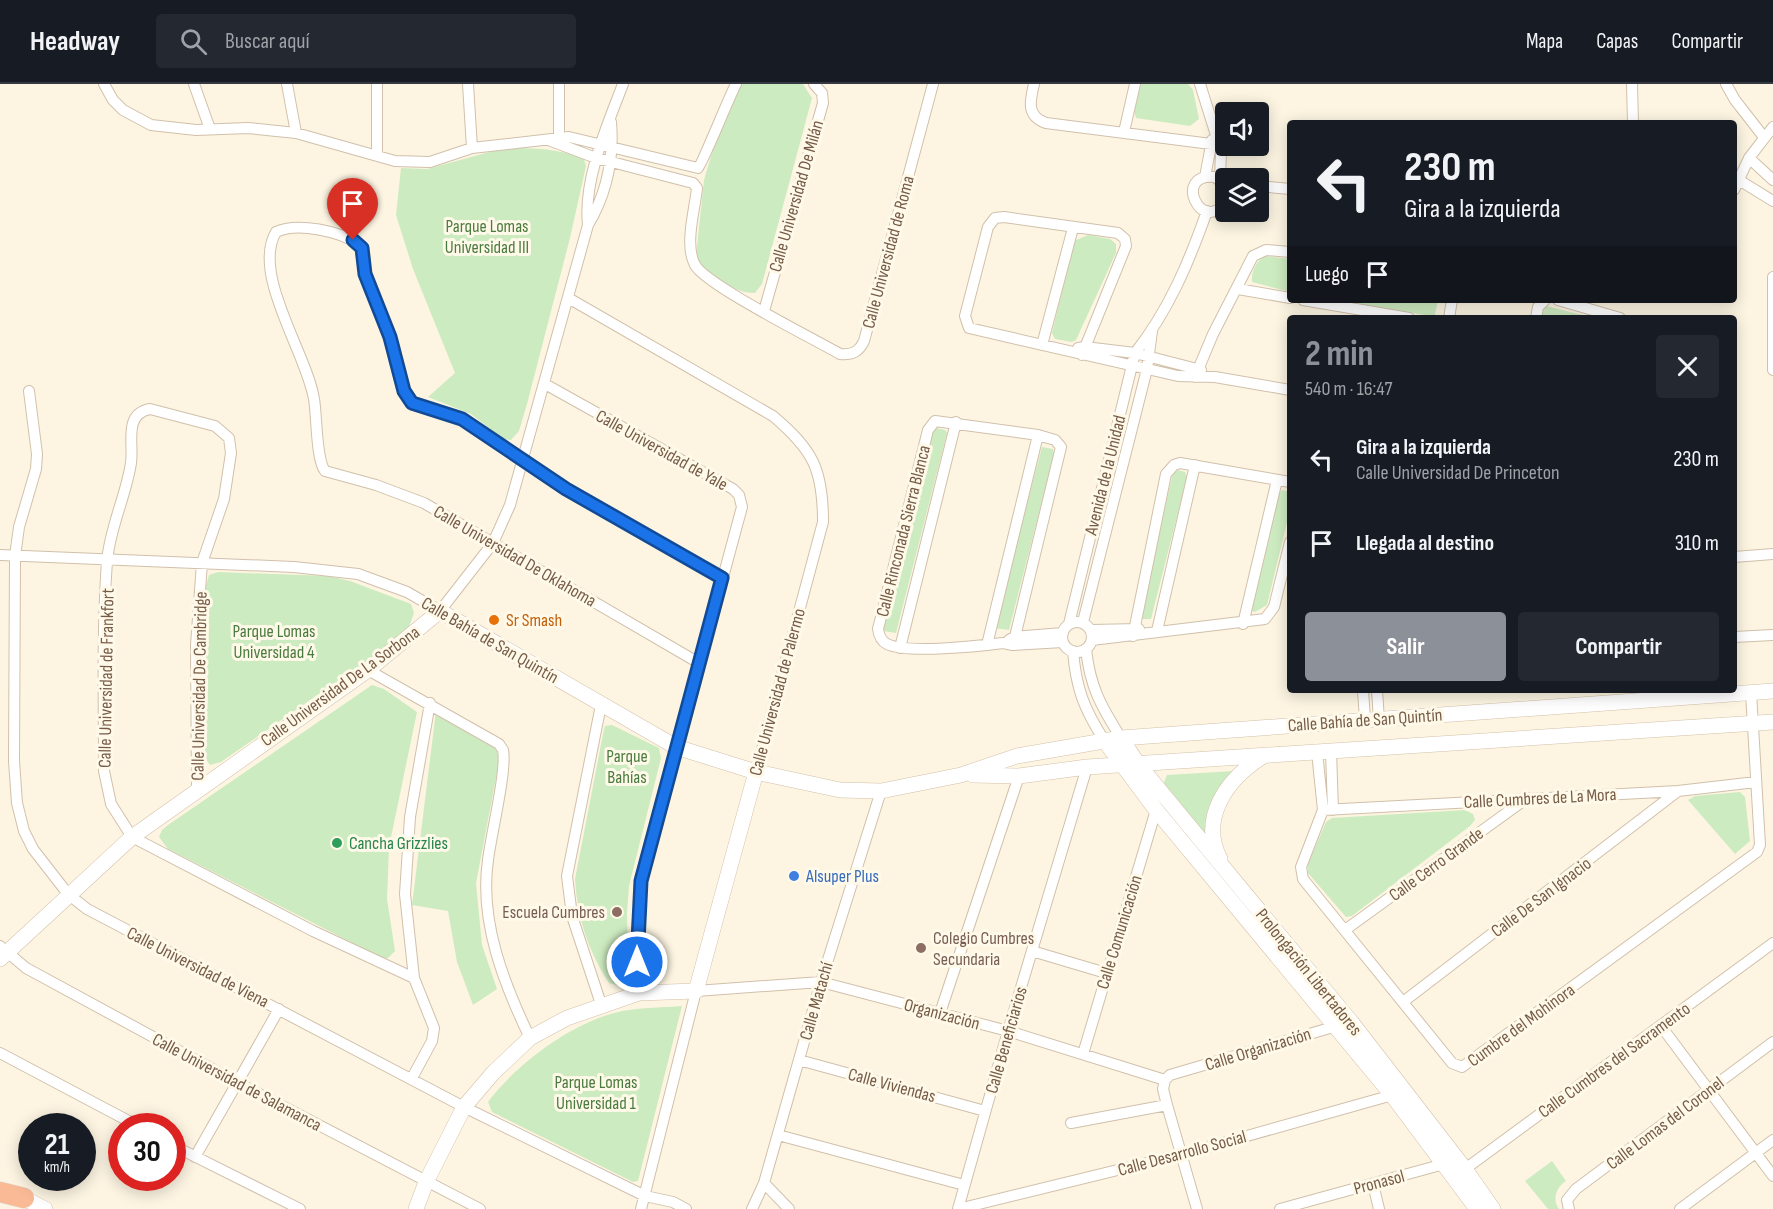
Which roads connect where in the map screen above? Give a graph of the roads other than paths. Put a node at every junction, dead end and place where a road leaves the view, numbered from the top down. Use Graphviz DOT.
graph roads {
  1 [pos="104,84"];
  2 [pos="194,84"];
  3 [pos="287,84"];
  4 [pos="377,84"];
  5 [pos="468,84"];
  6 [pos="559,84"];
  7 [pos="623,84"];
  8 [pos="736,84"];
  9 [pos="814,84"];
  10 [pos="933,84"];
  11 [pos="1034,84"];
  12 [pos="1135,84"];
  13 [pos="1200,84"];
  14 [pos="1632,84"];
  15 [pos="1726,84"];
  16 [pos="1633,120"];
  17 [pos="611,122"];
  18 [pos="1773,127"];
  19 [pos="210,129"];
  20 [pos="1215,131"];
  21 [pos="1124,132"];
  22 [pos="296,133"];
  23 [pos="1763,136"];
  24 [pos="557,141"];
  25 [pos="600,143"];
  26 [pos="1215,145"];
  27 [pos="613,147"];
  28 [pos="472,148"];
  29 [pos="377,155"];
  30 [pos="596,158"];
  31 [pos="1749,158"];
  32 [pos="610,161"];
  33 [pos="1737,176"];
  34 [pos="1205,177"];
  35 [pos="1737,179"];
  36 [pos="1215,180"];
  37 [pos="1773,180"];
  38 [pos="1269,187"];
  39 [pos="1287,189"];
  40 [pos="1773,201"];
  41 [pos="1215,210"];
  42 [pos="1207,211"];
  43 [pos="588,225"];
  44 [pos="1073,228"];
  45 [pos="1287,252"];
  46 [pos="1773,277"];
  47 [pos="1238,289"];
  48 [pos="1287,297"];
  49 [pos="570,299"];
  50 [pos="1321,303"];
  51 [pos="1566,303"];
  52 [pos="764,311"];
  53 [pos="1391,315"];
  54 [pos="1597,315"];
  55 [pos="1152,331"];
  56 [pos="1042,345"];
  57 [pos="1084,351"];
  58 [pos="1135,353"];
  59 [pos="1150,357"];
  60 [pos="1131,365"];
  61 [pos="1147,369"];
  62 [pos="1773,370"];
  63 [pos="1196,373"];
  64 [pos="545,384"];
  65 [pos="1287,389"];
  66 [pos="29,391"];
  67 [pos="135,417"];
  68 [pos="956,422"];
  69 [pos="1117,424"];
  70 [pos="1132,427"];
  71 [pos="1038,435"];
  72 [pos="522,461"];
  73 [pos="1195,465"];
  74 [pos="1277,480"];
  75 [pos="1287,482"];
  76 [pos="493,543"];
  77 [pos="1287,554"];
  78 [pos="1773,554"];
  79 [pos="0,555"];
  80 [pos="15,556"];
  81 [pos="1737,557"];
  82 [pos="108,560"];
  83 [pos="202,563"];
  84 [pos="722,578"];
  85 [pos="440,611"];
  86 [pos="1243,624"];
  87 [pos="1152,631"];
  88 [pos="1133,632"];
  89 [pos="1065,633"];
  90 [pos="1088,635"];
  91 [pos="1773,635"];
  92 [pos="1737,637"];
  93 [pos="1010,642"];
  94 [pos="987,645"];
  95 [pos="900,648"];
  96 [pos="1073,651"];
  97 [pos="699,663"];
  98 [pos="368,670"];
  99 [pos="1773,691"];
  100 [pos="1751,692"];
  101 [pos="1364,693"];
  102 [pos="1376,693"];
  103 [pos="430,703"];
  104 [pos="601,705"];
  105 [pos="1372,720"];
  106 [pos="1773,722"];
  107 [pos="1752,723"];
  108 [pos="1121,738"];
  109 [pos="1104,740"];
  110 [pos="676,747"];
  111 [pos="1324,751"];
  112 [pos="1265,756"];
  113 [pos="1138,764"];
  114 [pos="1120,765"];
  115 [pos="1088,767"];
  116 [pos="756,772"];
  117 [pos="961,775"];
  118 [pos="1018,776"];
  119 [pos="1756,782"];
  120 [pos="197,789"];
  121 [pos="1678,791"];
  122 [pos="881,792"];
  123 [pos="1528,798"];
  124 [pos="1156,810"];
  125 [pos="1328,810"];
  126 [pos="132,837"];
  127 [pos="1221,877"];
  128 [pos="68,894"];
  129 [pos="1345,930"];
  130 [pos="1773,943"];
  131 [pos="1032,951"];
  132 [pos="2,952"];
  133 [pos="1106,973"];
  134 [pos="414,978"];
  135 [pos="821,982"];
  136 [pos="696,991"];
  137 [pos="639,993"];
  138 [pos="1402,1002"];
  139 [pos="601,1004"];
  140 [pos="279,1008"];
  141 [pos="940,1013"];
  142 [pos="1344,1024"];
  143 [pos="1661,1026"];
  144 [pos="1008,1031"];
  145 [pos="530,1038"];
  146 [pos="1773,1042"];
  147 [pos="0,1053"];
  148 [pos="1083,1054"];
  149 [pos="799,1060"];
  150 [pos="412,1078"];
  151 [pos="1165,1080"];
  152 [pos="238,1083"];
  153 [pos="1709,1090"];
  154 [pos="1399,1093"];
  155 [pos="1167,1105"];
  156 [pos="464,1107"];
  157 [pos="985,1111"];
  158 [pos="113,1113"];
  159 [pos="1071,1123"];
  160 [pos="778,1135"];
  161 [pos="1773,1140"];
  162 [pos="186,1152"];
  163 [pos="1756,1153"];
  164 [pos="1183,1154"];
  165 [pos="195,1157"];
  166 [pos="1444,1164"];
  167 [pos="1460,1173"];
  168 [pos="1773,1176"];
  169 [pos="426,1182"];
  170 [pos="764,1183"];
  171 [pos="1373,1184"];
  172 [pos="964,1185"];
  173 [pos="0,1186"];
  174 [pos="0,1192"];
  175 [pos="645,1196"];
  176 [pos="0,1201"];
  177 [pos="20,1204"];
  178 [pos="45,1209"];
  179 [pos="300,1209"];
  180 [pos="416,1209"];
  181 [pos="480,1209"];
  182 [pos="641,1209"];
  183 [pos="686,1209"];
  184 [pos="752,1209"];
  185 [pos="789,1209"];
  186 [pos="958,1209"];
  187 [pos="1197,1209"];
  188 [pos="1280,1209"];
  189 [pos="1379,1209"];
  190 [pos="1477,1209"];
  191 [pos="1493,1209"];
  192 [pos="1569,1209"];
  193 [pos="1680,1209"];
  1 -- 19 [label="street"];
  2 -- 19 [label="street"];
  3 -- 22 [label="street"];
  4 -- 29 [label="street"];
  5 -- 28 [label="street"];
  6 -- 24 [label="street"];
  7 -- 17 [label="street, Calle Universidad De La Sorbona"];
  8 -- 27 [label="street"];
  9 -- 52 [label="street, Calle Universidad De Milán"];
  10 -- 52 [label="street, Calle Universidad de Roma"];
  11 -- 21 [label="street"];
  12 -- 21 [label="street"];
  13 -- 20 [label="street"];
  14 -- 16 [label="street"];
  15 -- 23 [label="street"];
  17 -- 25 [label="street, Calle Universidad De La Sorbona"];
  17 -- 27 [label="street, Calle Universidad De La Sorbona"];
  18 -- 23 [label="street"];
  19 -- 22 [label="street"];
  21 -- 26 [label="street"];
  22 -- 29 [label="street"];
  23 -- 31 [label="street"];
  24 -- 25 [label="street"];
  24 -- 28 [label="street"];
  24 -- 30 [label="street"];
  25 -- 27 [label="street"];
  25 -- 30 [label="street, Calle Universidad De La Sorbona"];
  26 -- 34 [label="street"];
  27 -- 32 [label="street, Calle Universidad De La Sorbona"];
  28 -- 29 [label="street"];
  30 -- 32 [label="street"];
  30 -- 43 [label="street, Calle Universidad De La Sorbona"];
  31 -- 33 [label="street"];
  31 -- 37 [label="street"];
  32 -- 43 [label="street, Calle Universidad De La Sorbona"];
  32 -- 52 [label="street"];
  34 -- 36 [label="street"];
  34 -- 42 [label="street"];
  35 -- 40 [label="street"];
  38 -- 39 [label="street"];
  41 -- 42 [label="street"];
  42 -- 55 [label="street, Avenida de la Unidad"];
  43 -- 49 [label="street, Calle Universidad De La Sorbona"];
  44 -- 56 [label="street"];
  44 -- 56 [label="street"];
  44 -- 57 [label="street"];
  45 -- 47 [label="street"];
  46 -- 62 [label="street"];
  47 -- 48 [label="street"];
  47 -- 63 [label="street"];
  49 -- 64 [label="street, Calle Universidad De La Sorbona"];
  49 -- 116 [label="street, Calle Universidad de Palermo"];
  50 -- 53 [label="street"];
  51 -- 54 [label="street"];
  55 -- 58 [label="street, Avenida de la Unidad"];
  55 -- 59 [label="street, Avenida de la Unidad"];
  56 -- 57 [label="street"];
  57 -- 58 [label="street"];
  57 -- 60 [label="street"];
  58 -- 59 [label="street"];
  58 -- 60 [label="street, Avenida de la Unidad"];
  59 -- 61 [label="street, Avenida de la Unidad"];
  59 -- 63 [label="street"];
  60 -- 61 [label="street"];
  60 -- 69 [label="street, Avenida de la Unidad"];
  61 -- 63 [label="street"];
  61 -- 70 [label="street, Avenida de la Unidad"];
  63 -- 65 [label="street"];
  64 -- 72 [label="street, Calle Universidad De La Sorbona"];
  64 -- 84 [label="street, Calle Universidad de Yale"];
  66 -- 80 [label="street, Calle Universidad de Viena"];
  67 -- 82 [label="street, Calle Universidad de Frankfort"];
  67 -- 83 [label="street, Calle Universidad De Cambridge"];
  68 -- 71 [label="street, Calle Rinconada Sierra Blanca"];
  68 -- 95 [label="street"];
  68 -- 95 [label="street, Calle Rinconada Sierra Blanca"];
  69 -- 70 [label="street"];
  69 -- 89 [label="street, Avenida de la Unidad"];
  70 -- 90 [label="street, Avenida de la Unidad"];
  71 -- 93 [label="street, Calle Rinconada Sierra Blanca"];
  71 -- 94 [label="street"];
  72 -- 76 [label="street, Calle Universidad De La Sorbona"];
  72 -- 76 [label="street, Calle Universidad De Oklahoma"];
  72 -- 84 [label="street"];
  73 -- 74 [label="street"];
  73 -- 87 [label="street"];
  73 -- 88 [label="street"];
  74 -- 75 [label="street"];
  74 -- 86 [label="street"];
  76 -- 85 [label="street, Calle Universidad De La Sorbona"];
  76 -- 97 [label="street, Calle Universidad De Oklahoma"];
  77 -- 86 [label="street"];
  78 -- 81 [label="street"];
  79 -- 80 [label="street, Calle Bahía de San Quintín"];
  80 -- 82 [label="street, Calle Bahía de San Quintín"];
  80 -- 128 [label="street, Calle Universidad de Viena"];
  82 -- 83 [label="street, Calle Bahía de San Quintín"];
  82 -- 126 [label="street, Calle Universidad de Frankfort"];
  83 -- 85 [label="street, Calle Bahía de San Quintín"];
  83 -- 120 [label="street, Calle Universidad De Cambridge"];
  84 -- 97 [label="street, Calle Universidad de Yale"];
  85 -- 98 [label="street, Calle Universidad De La Sorbona"];
  85 -- 104 [label="street, Calle Bahía de San Quintín"];
  86 -- 87 [label="street"];
  87 -- 88 [label="street"];
  88 -- 90 [label="street"];
  89 -- 90 [label="street"];
  89 -- 93 [label="street"];
  89 -- 96 [label="street"];
  90 -- 96 [label="street"];
  90 -- 108 [label="street, Avenida de la Unidad"];
  91 -- 92 [label="street"];
  93 -- 94 [label="street"];
  94 -- 95 [label="street"];
  96 -- 109 [label="street"];
  97 -- 110 [label="street, Calle Universidad de Yale"];
  98 -- 103 [label="street"];
  98 -- 120 [label="street, Calle Universidad De La Sorbona"];
  99 -- 100 [label="street, Calle Bahía de San Quintín"];
  100 -- 105 [label="street, Calle Bahía de San Quintín"];
  100 -- 107 [label="street, Cumbre del Mohinora"];
  101 -- 105 [label="street"];
  102 -- 105 [label="street"];
  103 -- 134 [label="street"];
  103 -- 145 [label="street"];
  104 -- 110 [label="street, Calle Bahía de San Quintín"];
  104 -- 139 [label="street"];
  105 -- 108 [label="street, Calle Bahía de San Quintín"];
  106 -- 107 [label="street, Calle Bahía de San Quintín"];
  107 -- 111 [label="street, Calle Bahía de San Quintín"];
  107 -- 119 [label="street, Cumbre del Mohinora"];
  108 -- 109 [label="street, Calle Bahía de San Quintín"];
  108 -- 113 [label="street, Prolongación Libertadores"];
  109 -- 114 [label="street, Prolongación Libertadores"];
  109 -- 117 [label="street, Calle Bahía de San Quintín"];
  110 -- 116 [label="street, Calle Bahía de San Quintín"];
  110 -- 137 [label="street, Calle Universidad de Yale"];
  111 -- 112 [label="street, Calle Bahía de San Quintín"];
  111 -- 125 [label="street, Cumbre del Mohinora"];
  112 -- 113 [label="street, Calle Bahía de San Quintín"];
  112 -- 127 [label="street"];
  113 -- 114 [label="street, Calle Bahía de San Quintín"];
  113 -- 127 [label="street, Prolongación Libertadores"];
  114 -- 115 [label="street, Calle Bahía de San Quintín"];
  114 -- 124 [label="street, Prolongación Libertadores"];
  115 -- 118 [label="street, Calle Bahía de San Quintín"];
  115 -- 131 [label="street, Calle Beneficiarios"];
  116 -- 122 [label="street, Calle Bahía de San Quintín"];
  116 -- 136 [label="street, Calle Universidad de Palermo"];
  117 -- 118 [label="street, Calle Bahía de San Quintín"];
  117 -- 122 [label="street, Calle Bahía de San Quintín"];
  118 -- 141 [label="street"];
  119 -- 121 [label="street, Calle Cumbres de La Mora"];
  119 -- 138 [label="street, Cumbre del Mohinora"];
  120 -- 126 [label="street, Calle Universidad De La Sorbona"];
  121 -- 123 [label="street, Calle Cumbres de La Mora"];
  121 -- 138 [label="street, Calle De San Ignacio"];
  122 -- 135 [label="street, Calle Matachí"];
  123 -- 125 [label="street, Calle Cumbres de La Mora"];
  123 -- 129 [label="street, Calle Cerro Grande"];
  124 -- 127 [label="street, Prolongación Libertadores"];
  124 -- 133 [label="street, Calle Comunicación"];
  125 -- 129 [label="street, Cumbre del Mohinora"];
  126 -- 128 [label="street, Calle Universidad De La Sorbona"];
  126 -- 134 [label="street"];
  127 -- 142 [label="street, Prolongación Libertadores"];
  128 -- 132 [label="street, Calle Universidad De La Sorbona"];
  128 -- 140 [label="street, Calle Universidad de Viena"];
  129 -- 138 [label="street, Cumbre del Mohinora"];
  130 -- 143 [label="street, Calle Cumbres del Sacramento"];
  131 -- 133 [label="street"];
  131 -- 144 [label="street, Calle Beneficiarios"];
  132 -- 152 [label="street, Calle Universidad de Salamanca"];
  133 -- 148 [label="street, Calle Comunicación"];
  134 -- 150 [label="street"];
  135 -- 136 [label="street, Organización"];
  135 -- 141 [label="street, Organización"];
  135 -- 149 [label="street, Calle Matachí"];
  136 -- 137 [label="street"];
  136 -- 175 [label="street, Calle Universidad de Palermo"];
  137 -- 139 [label="street"];
  139 -- 145 [label="street"];
  140 -- 150 [label="street, Calle Universidad de Viena"];
  140 -- 152 [label="street"];
  141 -- 144 [label="street, Organización"];
  142 -- 151 [label="street, Calle Organización"];
  142 -- 154 [label="street, Prolongación Libertadores"];
  143 -- 153 [label="street"];
  143 -- 167 [label="street, Calle Cumbres del Sacramento"];
  144 -- 148 [label="street, Organización"];
  144 -- 157 [label="street, Calle Beneficiarios"];
  145 -- 156 [label="street"];
  146 -- 153 [label="street, Calle Lomas del Coronel"];
  147 -- 158 [label="street"];
  148 -- 151 [label="street, Organización"];
  149 -- 157 [label="street, Calle Viviendas"];
  149 -- 160 [label="street, Calle Matachí"];
  150 -- 156 [label="street, Calle Universidad de Viena"];
  151 -- 155 [label="street"];
  152 -- 165 [label="street"];
  152 -- 169 [label="street, Calle Universidad de Salamanca"];
  153 -- 163 [label="street"];
  153 -- 192 [label="street, Calle Lomas del Coronel"];
  154 -- 164 [label="street, Calle Desarrollo Social"];
  154 -- 166 [label="street, Prolongación Libertadores"];
  154 -- 167 [label="street, Prolongación Libertadores"];
  155 -- 159 [label="street"];
  155 -- 164 [label="street"];
  156 -- 169 [label="street"];
  156 -- 175 [label="street, Calle Universidad de Viena"];
  157 -- 172 [label="street, Calle Beneficiarios"];
  160 -- 170 [label="street, Calle Matachí"];
  160 -- 172 [label="street"];
  161 -- 163 [label="street"];
  162 -- 165 [label="street"];
  163 -- 168 [label="street"];
  163 -- 193 [label="street"];
  164 -- 186 [label="street, Calle Desarrollo Social"];
  164 -- 187 [label="street"];
  165 -- 179 [label="street"];
  166 -- 167 [label="street, Prolongación Libertadores"];
  166 -- 171 [label="street, Pronasol"];
  167 -- 190 [label="street, Prolongación Libertadores"];
  167 -- 191 [label="street, Prolongación Libertadores"];
  169 -- 180 [label="street"];
  169 -- 181 [label="street, Calle Universidad de Salamanca"];
  170 -- 184 [label="street, Calle Matachí"];
  170 -- 185 [label="street"];
  171 -- 188 [label="street, Pronasol"];
  171 -- 189 [label="street"];
  172 -- 186 [label="street, Calle Beneficiarios"];
  173 -- 177 [label="street"];
  174 -- 177 [label="highway"];
  175 -- 182 [label="street, Calle Universidad de Palermo"];
  175 -- 183 [label="street, Calle Universidad de Viena"];
  176 -- 177 [label="highway"];
  177 -- 178 [label="street"];
}
